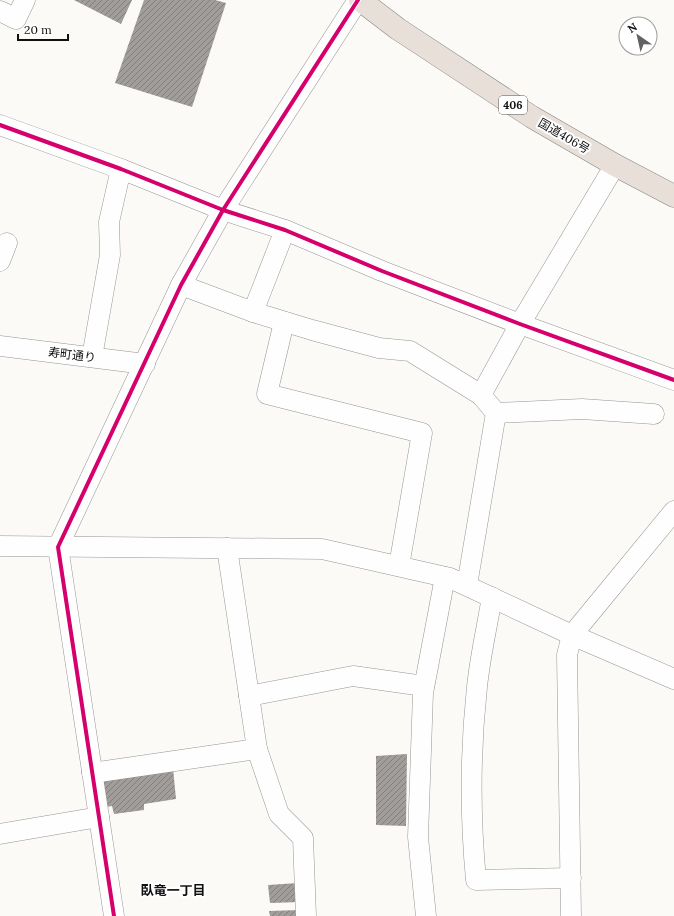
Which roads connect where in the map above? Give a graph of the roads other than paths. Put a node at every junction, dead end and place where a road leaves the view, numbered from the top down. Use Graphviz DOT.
graph roads {
  1 [pos="25,0"];
  2 [pos="359,0"];
  3 [pos="0,11"];
  4 [pos="0,125"];
  5 [pos="615,165"];
  6 [pos="121,168"];
  7 [pos="674,196"];
  8 [pos="223,210"];
  9 [pos="285,230"];
  10 [pos="7,242"];
  11 [pos="0,261"];
  12 [pos="181,285"];
  13 [pos="253,312"];
  14 [pos="284,322"];
  15 [pos="520,324"];
  16 [pos="0,346"];
  17 [pos="92,357"];
  18 [pos="145,364"];
  19 [pos="674,380"];
  20 [pos="481,395"];
  21 [pos="496,413"];
  22 [pos="654,414"];
  23 [pos="674,511"];
  24 [pos="666,535"];
  25 [pos="0,546"];
  26 [pos="58,547"];
  27 [pos="227,548"];
  28 [pos="399,566"];
  29 [pos="445,577"];
  30 [pos="467,585"];
  31 [pos="492,597"];
  32 [pos="572,635"];
  33 [pos="674,679"];
  34 [pos="424,686"];
  35 [pos="249,696"];
  36 [pos="257,749"];
  37 [pos="92,773"];
  38 [pos="99,817"];
  39 [pos="0,834"];
  40 [pos="571,878"];
  41 [pos="114,916"];
  42 [pos="306,916"];
  43 [pos="426,916"];
  44 [pos="572,916"];
  1 -- 3 [label="street"];
  2 -- 5 [label="highway, 国道406号 / 406"];
  2 -- 8 [label="street"];
  4 -- 6 [label="street"];
  5 -- 7 [label="highway, 国道406号 / 406"];
  5 -- 15 [label="street"];
  6 -- 8 [label="street"];
  6 -- 17 [label="street"];
  8 -- 9 [label="street"];
  8 -- 12 [label="street"];
  9 -- 13 [label="street"];
  9 -- 15 [label="street"];
  10 -- 11 [label="street"];
  12 -- 13 [label="street"];
  12 -- 18 [label="street"];
  13 -- 14 [label="street"];
  14 -- 20 [label="street"];
  14 -- 28 [label="street"];
  15 -- 19 [label="street"];
  15 -- 20 [label="street"];
  16 -- 17 [label="street, 寿町通り"];
  17 -- 18 [label="street, 寿町通り"];
  18 -- 26 [label="street"];
  20 -- 21 [label="street"];
  21 -- 22 [label="street"];
  21 -- 30 [label="street"];
  23 -- 24 [label="street"];
  24 -- 32 [label="street"];
  25 -- 26 [label="street"];
  26 -- 27 [label="street"];
  26 -- 37 [label="street"];
  27 -- 28 [label="street"];
  27 -- 35 [label="street"];
  28 -- 29 [label="street"];
  29 -- 30 [label="street"];
  29 -- 34 [label="street"];
  30 -- 31 [label="street"];
  31 -- 32 [label="street"];
  31 -- 40 [label="street"];
  32 -- 33 [label="street"];
  32 -- 40 [label="street"];
  34 -- 35 [label="street"];
  34 -- 43 [label="street"];
  35 -- 36 [label="street"];
  36 -- 37 [label="street"];
  36 -- 42 [label="street"];
  37 -- 38 [label="street"];
  38 -- 39 [label="street"];
  38 -- 41 [label="street"];
  40 -- 44 [label="street"];
}
